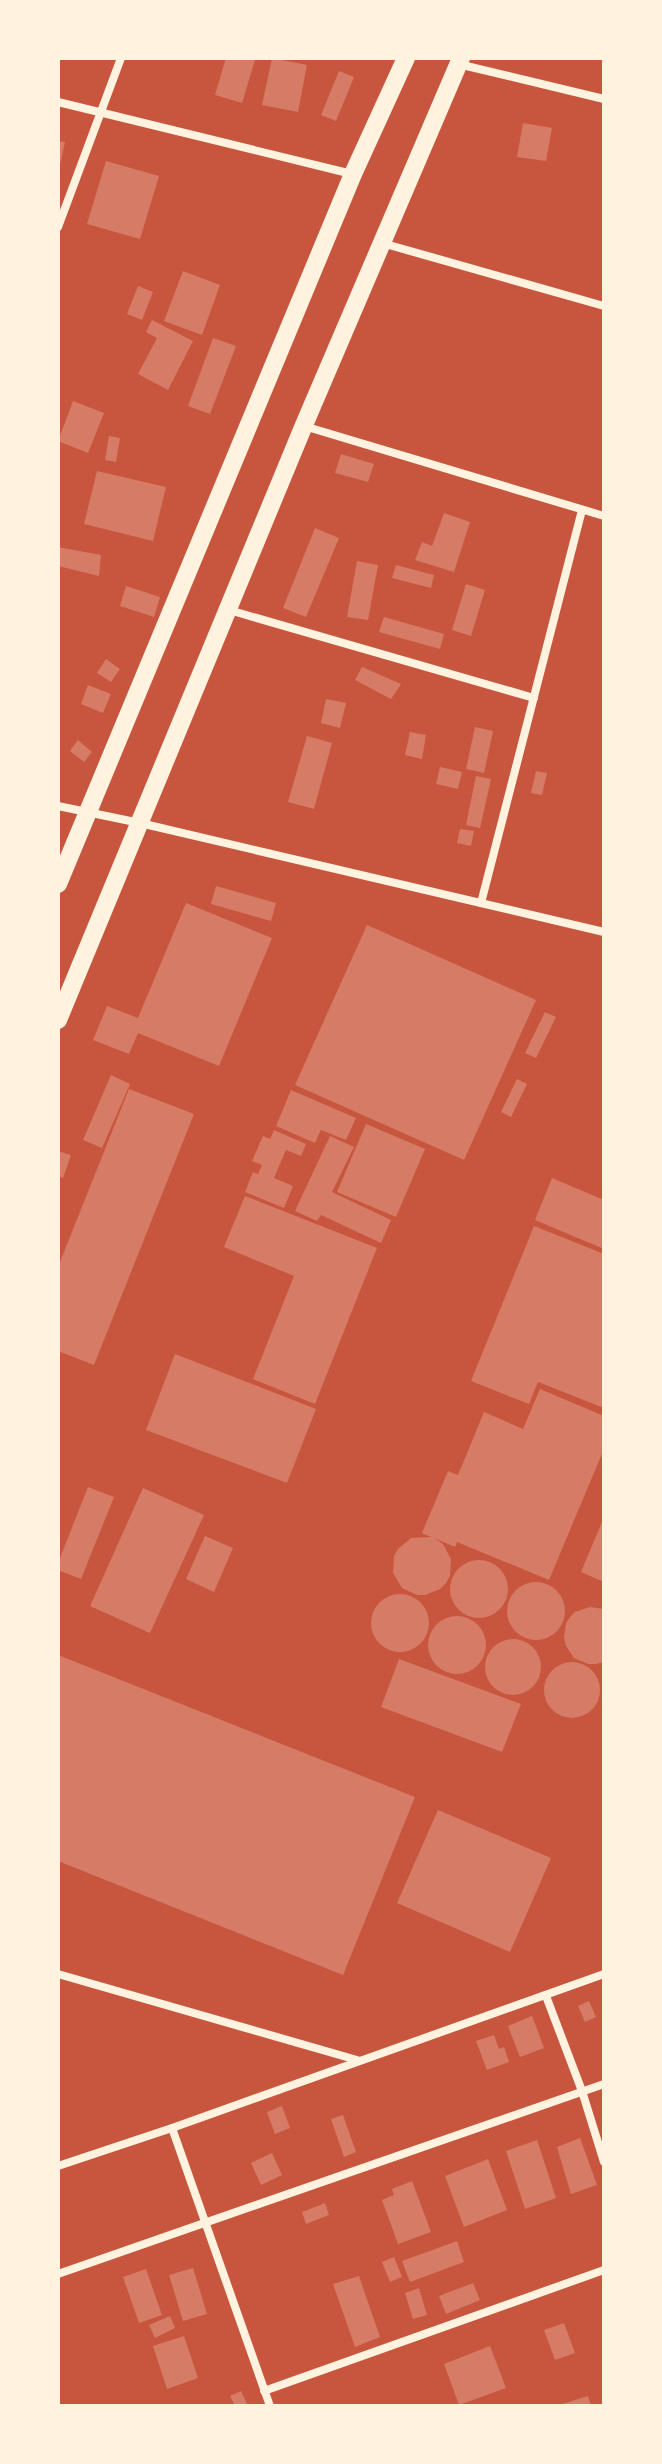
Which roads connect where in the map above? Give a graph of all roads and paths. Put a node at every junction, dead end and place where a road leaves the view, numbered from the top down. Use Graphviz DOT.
graph roads {
  1 [pos="121,58"];
  2 [pos="403,59"];
  3 [pos="460,61"];
  4 [pos="604,99"];
  5 [pos="58,102"];
  6 [pos="101,112"];
  7 [pos="353,174"];
  8 [pos="58,227"];
  9 [pos="381,242"];
  10 [pos="604,306"];
  11 [pos="304,425"];
  12 [pos="582,510"];
  13 [pos="604,516"];
  14 [pos="228,610"];
  15 [pos="534,698"];
  16 [pos="58,806"];
  17 [pos="88,812"];
  18 [pos="140,823"];
  19 [pos="58,884"];
  20 [pos="481,903"];
  21 [pos="604,932"];
  22 [pos="58,1020"];
  23 [pos="58,1974"];
  24 [pos="604,1974"];
  25 [pos="546,1996"];
  26 [pos="358,2060"];
  27 [pos="604,2084"];
  28 [pos="582,2091"];
  29 [pos="172,2128"];
  30 [pos="604,2162"];
  31 [pos="58,2166"];
  32 [pos="205,2223"];
  33 [pos="604,2270"];
  34 [pos="58,2274"];
  35 [pos="264,2391"];
  36 [pos="270,2406"];
  1 -- 6 [label="street"];
  2 -- 7 [label="main road"];
  3 -- 4 [label="street"];
  3 -- 9 [label="main road"];
  5 -- 6 [label="street"];
  6 -- 7 [label="street"];
  6 -- 8 [label="street"];
  7 -- 17 [label="main road"];
  9 -- 10 [label="street"];
  9 -- 11 [label="main road"];
  11 -- 12 [label="street"];
  11 -- 14 [label="main road"];
  12 -- 13 [label="street"];
  12 -- 15 [label="street"];
  14 -- 15 [label="street"];
  14 -- 18 [label="main road"];
  15 -- 20 [label="street"];
  16 -- 17 [label="street"];
  17 -- 18 [label="street"];
  17 -- 19 [label="main road"];
  18 -- 20 [label="street"];
  18 -- 22 [label="main road"];
  20 -- 21 [label="street"];
  23 -- 26 [label="street"];
  24 -- 25 [label="street"];
  25 -- 26 [label="street"];
  25 -- 28 [label="street"];
  26 -- 29 [label="street"];
  27 -- 28 [label="street"];
  28 -- 30 [label="street"];
  28 -- 32 [label="street"];
  29 -- 31 [label="street"];
  29 -- 32 [label="street"];
  32 -- 34 [label="street"];
  32 -- 35 [label="street"];
  33 -- 35 [label="street"];
  35 -- 36 [label="street"];
}
